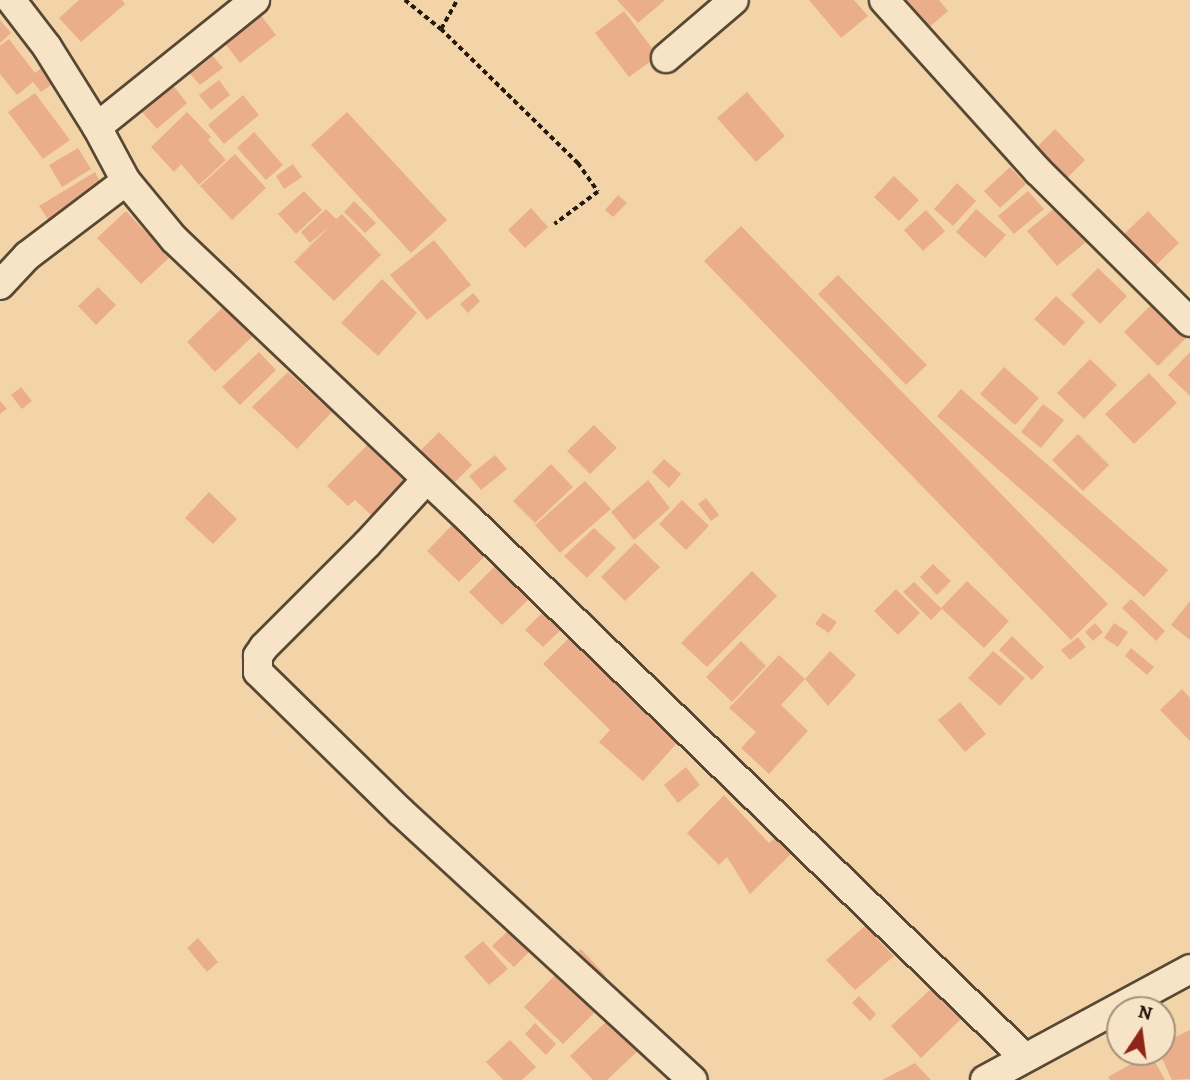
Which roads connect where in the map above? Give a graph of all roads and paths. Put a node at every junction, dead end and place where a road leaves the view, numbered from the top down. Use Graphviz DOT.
graph roads {
  1 [pos="10,0"];
  2 [pos="255,0"];
  3 [pos="405,0"];
  4 [pos="457,0"];
  5 [pos="734,0"];
  6 [pos="884,0"];
  7 [pos="441,29"];
  8 [pos="666,58"];
  9 [pos="97,127"];
  10 [pos="126,181"];
  11 [pos="555,224"];
  12 [pos="0,285"];
  13 [pos="1190,323"];
  14 [pos="426,480"];
  15 [pos="1190,969"];
  16 [pos="1024,1057"];
  17 [pos="692,1080"];
  18 [pos="985,1080"];
  1 -- 9 [label="street"];
  2 -- 9 [label="street"];
  3 -- 7 [label="path"];
  4 -- 7 [label="path"];
  5 -- 8 [label="street"];
  6 -- 13 [label="street"];
  7 -- 11 [label="path"];
  9 -- 10 [label="street"];
  10 -- 12 [label="street"];
  10 -- 14 [label="street"];
  14 -- 16 [label="street"];
  14 -- 17 [label="street"];
  15 -- 16 [label="street"];
  16 -- 18 [label="street"];
}
